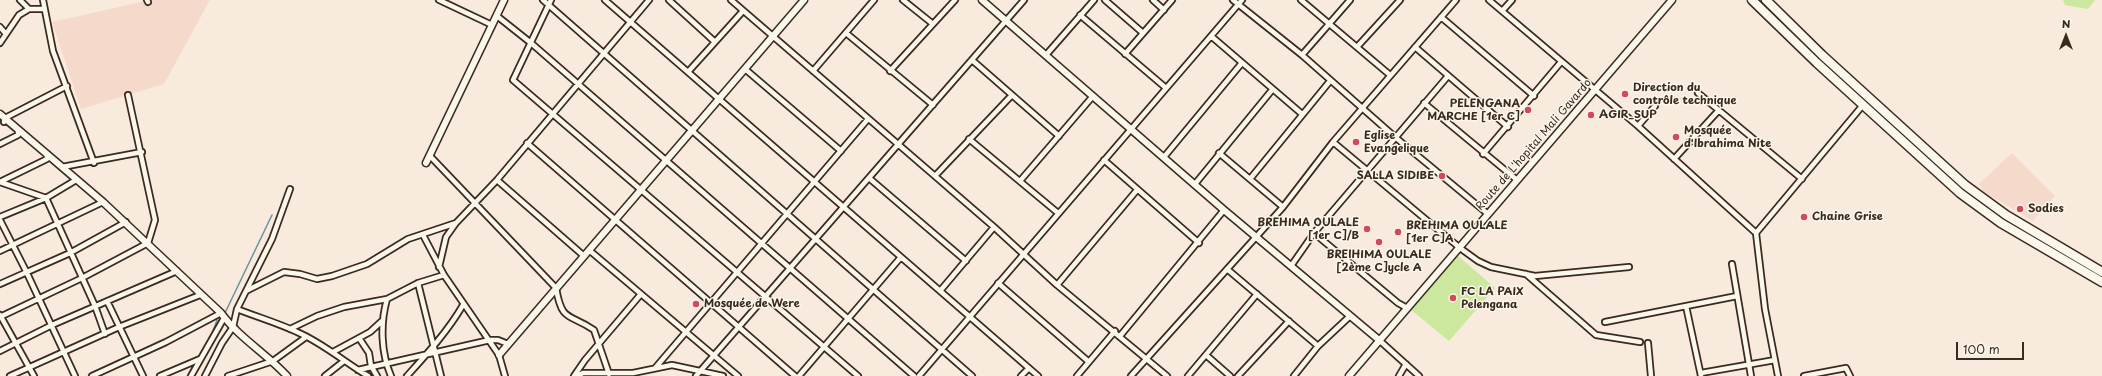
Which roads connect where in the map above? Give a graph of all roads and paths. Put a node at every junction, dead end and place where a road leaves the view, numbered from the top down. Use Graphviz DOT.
graph roads {
  1 [pos="20,0"];
  2 [pos="44,0"];
  3 [pos="439,0"];
  4 [pos="504,0"];
  5 [pos="543,0"];
  6 [pos="551,0"];
  7 [pos="605,0"];
  8 [pos="649,0"];
  9 [pos="669,0"];
  10 [pos="731,0"];
  11 [pos="804,0"];
  12 [pos="874,0"];
  13 [pos="903,0"];
  14 [pos="955,0"];
  15 [pos="982,0"];
  16 [pos="1024,0"];
  17 [pos="1094,0"];
  18 [pos="1105,0"];
  19 [pos="1153,0"];
  20 [pos="1172,0"];
  21 [pos="1233,0"];
  22 [pos="1242,0"];
  23 [pos="1301,0"];
  24 [pos="1350,0"];
  25 [pos="1400,0"];
  26 [pos="1456,0"];
  27 [pos="1489,0"];
  28 [pos="1512,0"];
  29 [pos="1752,0"];
  30 [pos="1766,0"];
  31 [pos="1670,1"];
  32 [pos="1238,4"];
  33 [pos="548,5"];
  34 [pos="28,9"];
  35 [pos="44,9"];
  36 [pos="1164,10"];
  37 [pos="743,11"];
  38 [pos="1502,11"];
  39 [pos="1080,15"];
  40 [pos="497,16"];
  41 [pos="1441,17"];
  42 [pos="1007,20"];
  43 [pos="630,22"];
  44 [pos="933,24"];
  45 [pos="1330,24"];
  46 [pos="492,25"];
  47 [pos="0,28"];
  48 [pos="846,33"];
  49 [pos="1143,33"];
  50 [pos="6,34"];
  51 [pos="773,36"];
  52 [pos="1211,36"];
  53 [pos="715,42"];
  54 [pos="0,43"];
  55 [pos="530,43"];
  56 [pos="1358,47"];
  57 [pos="1415,47"];
  58 [pos="604,53"];
  59 [pos="1125,54"];
  60 [pos="1302,54"];
  61 [pos="1046,55"];
  62 [pos="972,60"];
  63 [pos="1561,62"];
  64 [pos="1241,64"];
  65 [pos="745,69"];
  66 [pos="814,71"];
  67 [pos="890,71"];
  68 [pos="688,72"];
  69 [pos="1390,75"];
  70 [pos="1448,76"];
  71 [pos="1330,81"];
  72 [pos="577,85"];
  73 [pos="67,86"];
  74 [pos="1166,88"];
  75 [pos="1595,89"];
  76 [pos="1272,90"];
  77 [pos="1698,93"];
  78 [pos="128,95"];
  79 [pos="1012,95"];
  80 [pos="1093,96"];
  81 [pos="1534,96"];
  82 [pos="719,99"];
  83 [pos="1424,103"];
  84 [pos="933,105"];
  85 [pos="1863,105"];
  86 [pos="1655,106"];
  87 [pos="1362,108"];
  88 [pos="1719,110"];
  89 [pos="552,114"];
  90 [pos="1302,114"];
  91 [pos="3,118"];
  92 [pos="868,119"];
  93 [pos="1638,126"];
  94 [pos="1508,127"];
  95 [pos="1132,128"];
  96 [pos="18,130"];
  97 [pos="692,131"];
  98 [pos="1059,136"];
  99 [pos="1395,137"];
  100 [pos="969,139"];
  101 [pos="1333,142"];
  102 [pos="527,143"];
  103 [pos="0,144"];
  104 [pos="899,144"];
  105 [pos="841,151"];
  106 [pos="142,152"];
  107 [pos="1219,153"];
  108 [pos="47,154"];
  109 [pos="1483,154"];
  110 [pos="430,156"];
  111 [pos="1164,157"];
  112 [pos="1674,159"];
  113 [pos="667,160"];
  114 [pos="1104,160"];
  115 [pos="94,162"];
  116 [pos="426,163"];
  117 [pos="62,168"];
  118 [pos="1367,171"];
  119 [pos="935,176"];
  120 [pos="869,178"];
  121 [pos="1802,178"];
  122 [pos="1250,179"];
  123 [pos="76,180"];
  124 [pos="497,180"];
  125 [pos="1020,180"];
  126 [pos="1517,180"];
  127 [pos="814,182"];
  128 [pos="1195,184"];
  129 [pos="290,188"];
  130 [pos="641,190"];
  131 [pos="1137,190"];
  132 [pos="46,198"];
  133 [pos="103,202"];
  134 [pos="474,205"];
  135 [pos="844,207"];
  136 [pos="1283,207"];
  137 [pos="1224,210"];
  138 [pos="1058,213"];
  139 [pos="787,214"];
  140 [pos="1488,214"];
  141 [pos="0,217"];
  142 [pos="0,220"];
  143 [pos="615,220"];
  144 [pos="126,222"];
  145 [pos="456,223"];
  146 [pos="58,224"];
  147 [pos="994,227"];
  148 [pos="1314,233"];
  149 [pos="1756,233"];
  150 [pos="422,234"];
  151 [pos="1256,235"];
  152 [pos="816,238"];
  153 [pos="148,243"];
  154 [pos="1199,243"];
  155 [pos="12,244"];
  156 [pos="761,244"];
  157 [pos="1460,248"];
  158 [pos="589,250"];
  159 [pos="0,251"];
  160 [pos="70,253"];
  161 [pos="1023,255"];
  162 [pos="584,256"];
  163 [pos="901,257"];
  164 [pos="966,260"];
  165 [pos="1732,264"];
  166 [pos="1291,266"];
  167 [pos="438,267"];
  168 [pos="1629,267"];
  169 [pos="790,269"];
  170 [pos="1227,269"];
  171 [pos="26,271"];
  172 [pos="177,271"];
  173 [pos="737,272"];
  174 [pos="1522,272"];
  175 [pos="2102,272"];
  176 [pos="444,275"];
  177 [pos="82,278"];
  178 [pos="2102,282"];
  179 [pos="418,283"];
  180 [pos="998,283"];
  181 [pos="0,284"];
  182 [pos="1057,285"];
  183 [pos="556,288"];
  184 [pos="246,290"];
  185 [pos="874,290"];
  186 [pos="940,291"];
  187 [pos="641,294"];
  188 [pos="1257,294"];
  189 [pos="200,295"];
  190 [pos="766,296"];
  191 [pos="1737,296"];
  192 [pos="39,298"];
  193 [pos="387,299"];
  194 [pos="107,301"];
  195 [pos="711,303"];
  196 [pos="463,305"];
  197 [pos="95,306"];
  198 [pos="1686,306"];
  199 [pos="1407,308"];
  200 [pos="237,309"];
  201 [pos="0,316"];
  202 [pos="223,316"];
  203 [pos="970,316"];
  204 [pos="1349,316"];
  205 [pos="849,318"];
  206 [pos="382,321"];
  207 [pos="1288,321"];
  208 [pos="1605,322"];
  209 [pos="52,325"];
  210 [pos="118,327"];
  211 [pos="233,327"];
  212 [pos="739,327"];
  213 [pos="290,329"];
  214 [pos="1115,331"];
  215 [pos="686,332"];
  216 [pos="105,334"];
  217 [pos="1120,336"];
  218 [pos="306,337"];
  219 [pos="359,338"];
  220 [pos="490,340"];
  221 [pos="1379,340"];
  222 [pos="1640,342"];
  223 [pos="15,343"];
  224 [pos="599,343"];
  225 [pos="1648,343"];
  226 [pos="508,344"];
  227 [pos="433,346"];
  228 [pos="1318,346"];
  229 [pos="824,347"];
  230 [pos="941,350"];
  231 [pos="0,352"];
  232 [pos="65,352"];
  233 [pos="333,352"];
  234 [pos="435,352"];
  235 [pos="427,354"];
  236 [pos="499,355"];
  237 [pos="714,355"];
  238 [pos="1206,355"];
  239 [pos="134,357"];
  240 [pos="1146,358"];
  241 [pos="200,359"];
  242 [pos="1775,360"];
  243 [pos="273,361"];
  244 [pos="344,361"];
  245 [pos="385,362"];
  246 [pos="1089,362"];
  247 [pos="1406,364"];
  248 [pos="1749,364"];
  249 [pos="371,366"];
  250 [pos="656,367"];
  251 [pos="28,368"];
  252 [pos="1029,368"];
  253 [pos="358,370"];
  254 [pos="700,371"];
  255 [pos="1834,373"];
  256 [pos="609,374"];
  257 [pos="1701,374"];
  258 [pos="237,375"];
  259 [pos="10,376"];
  260 [pos="34,376"];
  261 [pos="75,376"];
  262 [pos="92,376"];
  263 [pos="143,376"];
  264 [pos="160,376"];
  265 [pos="190,376"];
  266 [pos="205,376"];
  267 [pos="228,376"];
  268 [pos="287,376"];
  269 [pos="325,376"];
  270 [pos="368,376"];
  271 [pos="377,376"];
  272 [pos="391,376"];
  273 [pos="407,376"];
  274 [pos="441,376"];
  275 [pos="505,376"];
  276 [pos="576,376"];
  277 [pos="696,376"];
  278 [pos="723,376"];
  279 [pos="738,376"];
  280 [pos="795,376"];
  281 [pos="798,376"];
  282 [pos="858,376"];
  283 [pos="914,376"];
  284 [pos="919,376"];
  285 [pos="972,376"];
  286 [pos="1021,376"];
  287 [pos="1038,376"];
  288 [pos="1077,376"];
  289 [pos="1131,376"];
  290 [pos="1167,376"];
  291 [pos="1188,376"];
  292 [pos="1230,376"];
  293 [pos="1238,376"];
  294 [pos="1294,376"];
  295 [pos="1348,376"];
  296 [pos="1399,376"];
  297 [pos="1419,376"];
  298 [pos="1651,376"];
  299 [pos="1751,376"];
  300 [pos="1778,376"];
  301 [pos="1804,376"];
  302 [pos="1850,376"];
  1 -- 34 [label="street"];
  2 -- 35 [label="street"];
  3 -- 46 [label="street"];
  4 -- 40 [label="street"];
  5 -- 33 [label="street"];
  6 -- 33 [label="street"];
  7 -- 43 [label="street"];
  8 -- 43 [label="street"];
  9 -- 53 [label="street"];
  10 -- 37 [label="street"];
  11 -- 51 [label="street"];
  12 -- 48 [label="street"];
  13 -- 44 [label="street"];
  14 -- 44 [label="street"];
  15 -- 42 [label="street"];
  16 -- 42 [label="street"];
  17 -- 39 [label="street"];
  18 -- 49 [label="street"];
  19 -- 36 [label="street"];
  20 -- 36 [label="street"];
  21 -- 32 [label="street"];
  22 -- 32 [label="street"];
  23 -- 45 [label="street"];
  24 -- 45 [label="street"];
  25 -- 56 [label="street"];
  26 -- 41 [label="street"];
  27 -- 38 [label="street"];
  28 -- 38 [label="street"];
  29 -- 85 [label="highway"];
  30 -- 175 [label="highway"];
  31 -- 75 [label="street, Route de L'hopital Mali Gavardo"];
  32 -- 52 [label="street"];
  32 -- 60 [label="street"];
  33 -- 55 [label="street"];
  33 -- 58 [label="street"];
  34 -- 35 [label="street"];
  34 -- 50 [label="street"];
  35 -- 73 [label="street"];
  36 -- 49 [label="street"];
  37 -- 51 [label="street"];
  37 -- 53 [label="street"];
  38 -- 63 [label="street"];
  39 -- 59 [label="street"];
  39 -- 61 [label="street"];
  40 -- 46 [label="street"];
  40 -- 55 [label="street"];
  41 -- 57 [label="street"];
  41 -- 81 [label="street"];
  42 -- 61 [label="street"];
  42 -- 62 [label="street"];
  43 -- 58 [label="street"];
  43 -- 68 [label="street"];
  44 -- 67 [label="street"];
  45 -- 56 [label="street"];
  45 -- 60 [label="street"];
  46 -- 110 [label="street"];
  47 -- 50 [label="street"];
  48 -- 66 [label="street"];
  48 -- 67 [label="street"];
  49 -- 59 [label="street"];
  50 -- 54 [label="street"];
  51 -- 65 [label="street"];
  51 -- 66 [label="street"];
  52 -- 64 [label="street"];
  52 -- 74 [label="street"];
  53 -- 68 [label="street"];
  55 -- 72 [label="street"];
  55 -- 89 [label="street"];
  56 -- 69 [label="street"];
  57 -- 69 [label="street"];
  57 -- 70 [label="street"];
  58 -- 72 [label="street"];
  58 -- 97 [label="street"];
  59 -- 74 [label="street"];
  60 -- 71 [label="street"];
  61 -- 80 [label="street"];
  62 -- 79 [label="street"];
  62 -- 84 [label="street"];
  63 -- 75 [label="street"];
  63 -- 81 [label="street"];
  64 -- 76 [label="street"];
  64 -- 111 [label="street"];
  65 -- 82 [label="street"];
  65 -- 105 [label="street"];
  66 -- 92 [label="street"];
  67 -- 84 [label="street"];
  68 -- 82 [label="street"];
  69 -- 87 [label="street"];
  70 -- 83 [label="street"];
  70 -- 94 [label="street"];
  71 -- 87 [label="street"];
  71 -- 90 [label="street"];
  72 -- 89 [label="street"];
  72 -- 113 [label="street"];
  73 -- 91 [label="street"];
  73 -- 115 [label="street"];
  74 -- 95 [label="street"];
  75 -- 93 [label="street"];
  75 -- 126 [label="street, Route de L'hopital Mali Gavardo"];
  76 -- 90 [label="street"];
  76 -- 107 [label="street"];
  77 -- 88 [label="street"];
  78 -- 106 [label="street"];
  79 -- 98 [label="street"];
  79 -- 100 [label="street"];
  80 -- 95 [label="street"];
  80 -- 98 [label="street"];
  81 -- 94 [label="street"];
  82 -- 97 [label="street"];
  82 -- 127 [label="street"];
  83 -- 99 [label="street"];
  83 -- 109 [label="street"];
  84 -- 104 [label="street"];
  85 -- 121 [label="street"];
  85 -- 178 [label="highway"];
  86 -- 93 [label="street"];
  87 -- 99 [label="street"];
  87 -- 101 [label="street"];
  88 -- 112 [label="street"];
  88 -- 121 [label="street"];
  89 -- 102 [label="street"];
  89 -- 130 [label="street"];
  90 -- 122 [label="street"];
  91 -- 96 [label="street"];
  92 -- 104 [label="street"];
  92 -- 105 [label="street"];
  93 -- 112 [label="street"];
  94 -- 109 [label="street"];
  95 -- 111 [label="street"];
  95 -- 114 [label="street"];
  96 -- 103 [label="street"];
  96 -- 108 [label="street"];
  97 -- 113 [label="street"];
  97 -- 139 [label="street"];
  98 -- 125 [label="street"];
  99 -- 118 [label="street"];
  99 -- 140 [label="street"];
  100 -- 119 [label="street"];
  100 -- 125 [label="street"];
  101 -- 118 [label="street"];
  101 -- 136 [label="street"];
  102 -- 124 [label="street"];
  102 -- 143 [label="street"];
  104 -- 119 [label="street"];
  104 -- 120 [label="street"];
  105 -- 127 [label="street"];
  106 -- 115 [label="street"];
  106 -- 153 [label="street"];
  107 -- 122 [label="street"];
  107 -- 128 [label="street"];
  108 -- 117 [label="street"];
  108 -- 132 [label="street"];
  109 -- 126 [label="street"];
  110 -- 116 [label="street"];
  110 -- 134 [label="street"];
  111 -- 128 [label="street"];
  112 -- 149 [label="street"];
  113 -- 130 [label="street"];
  113 -- 156 [label="street"];
  114 -- 131 [label="street"];
  114 -- 138 [label="street"];
  115 -- 117 [label="street"];
  117 -- 123 [label="street"];
  118 -- 148 [label="street"];
  118 -- 157 [label="street"];
  119 -- 147 [label="street"];
  120 -- 135 [label="street"];
  120 -- 164 [label="street"];
  121 -- 149 [label="street"];
  122 -- 136 [label="street"];
  123 -- 132 [label="street"];
  123 -- 133 [label="street"];
  124 -- 134 [label="street"];
  124 -- 162 [label="street"];
  125 -- 138 [label="street"];
  126 -- 140 [label="street, Route de L'hopital Mali Gavardo"];
  127 -- 135 [label="street"];
  127 -- 139 [label="street"];
  128 -- 137 [label="street"];
  129 -- 184 [label="street"];
  130 -- 143 [label="street"];
  130 -- 173 [label="street"];
  131 -- 154 [label="street"];
  131 -- 182 [label="street"];
  132 -- 141 [label="street"];
  132 -- 146 [label="street"];
  133 -- 144 [label="street"];
  133 -- 146 [label="street"];
  134 -- 145 [label="street"];
  134 -- 183 [label="street"];
  135 -- 152 [label="street"];
  135 -- 163 [label="street"];
  136 -- 151 [label="street"];
  137 -- 151 [label="street"];
  137 -- 154 [label="street"];
  138 -- 161 [label="street"];
  139 -- 152 [label="street"];
  139 -- 156 [label="street"];
  140 -- 157 [label="street, Route de L'hopital Mali Gavardo"];
  142 -- 155 [label="street"];
  143 -- 158 [label="street"];
  143 -- 195 [label="street"];
  144 -- 153 [label="street"];
  144 -- 160 [label="street"];
  145 -- 150 [label="street"];
  145 -- 167 [label="street"];
  146 -- 155 [label="street"];
  146 -- 160 [label="street"];
  147 -- 161 [label="street"];
  147 -- 164 [label="street"];
  148 -- 166 [label="street"];
  148 -- 199 [label="street"];
  149 -- 242 [label="street"];
  150 -- 167 [label="street"];
  150 -- 184 [label="street"];
  151 -- 166 [label="street"];
  151 -- 170 [label="street"];
  152 -- 169 [label="street"];
  152 -- 185 [label="street"];
  153 -- 172 [label="street"];
  153 -- 177 [label="street"];
  154 -- 217 [label="street"];
  155 -- 159 [label="street"];
  155 -- 171 [label="street"];
  156 -- 169 [label="street"];
  156 -- 173 [label="street"];
  157 -- 174 [label="street"];
  157 -- 199 [label="street, Route de L'hopital Mali Gavardo"];
  158 -- 162 [label="street"];
  158 -- 187 [label="street"];
  160 -- 171 [label="street"];
  160 -- 177 [label="street"];
  161 -- 180 [label="street"];
  161 -- 182 [label="street"];
  162 -- 183 [label="street"];
  163 -- 185 [label="street"];
  163 -- 186 [label="street"];
  164 -- 186 [label="street"];
  165 -- 191 [label="street"];
  166 -- 204 [label="street"];
  167 -- 176 [label="street"];
  168 -- 174 [label="street"];
  169 -- 190 [label="street"];
  169 -- 205 [label="street"];
  170 -- 188 [label="street"];
  170 -- 240 [label="street"];
  171 -- 181 [label="street"];
  171 -- 192 [label="street"];
  172 -- 189 [label="street"];
  172 -- 194 [label="street"];
  173 -- 190 [label="street"];
  173 -- 195 [label="street"];
  174 -- 222 [label="street"];
  176 -- 179 [label="street"];
  176 -- 196 [label="street"];
  177 -- 192 [label="street"];
  177 -- 197 [label="street"];
  179 -- 193 [label="street"];
  179 -- 227 [label="street"];
  180 -- 203 [label="street"];
  180 -- 246 [label="street"];
  182 -- 214 [label="street"];
  183 -- 224 [label="street"];
  183 -- 226 [label="street"];
  184 -- 200 [label="street"];
  185 -- 205 [label="street"];
  185 -- 230 [label="street"];
  186 -- 203 [label="street"];
  187 -- 215 [label="street"];
  187 -- 224 [label="street"];
  188 -- 207 [label="street"];
  188 -- 238 [label="street"];
  189 -- 202 [label="street"];
  189 -- 210 [label="street"];
  190 -- 212 [label="street"];
  190 -- 229 [label="street"];
  191 -- 198 [label="street"];
  191 -- 248 [label="street"];
  192 -- 201 [label="street"];
  192 -- 209 [label="street"];
  193 -- 206 [label="street"];
  193 -- 213 [label="street"];
  194 -- 197 [label="street"];
  194 -- 210 [label="street"];
  195 -- 212 [label="street"];
  195 -- 215 [label="street"];
  196 -- 220 [label="street"];
  196 -- 227 [label="street"];
  197 -- 209 [label="street"];
  197 -- 216 [label="street"];
  198 -- 208 [label="street"];
  198 -- 257 [label="street"];
  199 -- 221 [label="street, Route de L'hopital Mali Gavardo"];
  200 -- 211 [label="street"];
  200 -- 213 [label="street"];
  201 -- 223 [label="street"];
  202 -- 211 [label="street"];
  202 -- 239 [label="street"];
  202 -- 241 [label="street"];
  203 -- 230 [label="street"];
  203 -- 252 [label="street"];
  204 -- 221 [label="street"];
  204 -- 228 [label="street"];
  205 -- 229 [label="street"];
  205 -- 283 [label="street"];
  206 -- 219 [label="street"];
  206 -- 245 [label="street"];
  207 -- 228 [label="street"];
  207 -- 293 [label="street"];
  209 -- 223 [label="street"];
  209 -- 232 [label="street"];
  210 -- 216 [label="street"];
  210 -- 239 [label="street"];
  211 -- 243 [label="street"];
  211 -- 266 [label="street"];
  212 -- 237 [label="street"];
  212 -- 280 [label="street"];
  213 -- 218 [label="street"];
  214 -- 217 [label="street"];
  214 -- 246 [label="street"];
  215 -- 237 [label="street"];
  215 -- 250 [label="street"];
  216 -- 232 [label="street"];
  217 -- 240 [label="street"];
  218 -- 233 [label="street"];
  218 -- 243 [label="street"];
  219 -- 233 [label="street"];
  219 -- 249 [label="street"];
  220 -- 226 [label="street"];
  220 -- 234 [label="street"];
  220 -- 236 [label="street"];
  221 -- 247 [label="street"];
  221 -- 295 [label="street, Route de L'hopital Mali Gavardo"];
  223 -- 231 [label="street"];
  223 -- 251 [label="street"];
  224 -- 256 [label="street"];
  224 -- 276 [label="street"];
  225 -- 298 [label="street"];
  226 -- 236 [label="street"];
  227 -- 234 [label="street"];
  227 -- 235 [label="street"];
  228 -- 294 [label="street"];
  229 -- 281 [label="street"];
  229 -- 282 [label="street"];
  230 -- 284 [label="street"];
  230 -- 285 [label="street"];
  232 -- 251 [label="street"];
  232 -- 261 [label="street"];
  233 -- 244 [label="street"];
  234 -- 235 [label="street"];
  234 -- 274 [label="street"];
  235 -- 245 [label="street"];
  235 -- 273 [label="street"];
  236 -- 275 [label="street"];
  237 -- 254 [label="street"];
  237 -- 279 [label="street"];
  238 -- 291 [label="street"];
  238 -- 292 [label="street"];
  239 -- 262 [label="street"];
  239 -- 263 [label="street"];
  240 -- 289 [label="street"];
  240 -- 290 [label="street"];
  241 -- 264 [label="street"];
  241 -- 265 [label="street"];
  242 -- 248 [label="street"];
  242 -- 300 [label="street"];
  243 -- 258 [label="street"];
  243 -- 268 [label="street"];
  244 -- 253 [label="street"];
  244 -- 269 [label="street"];
  245 -- 249 [label="street"];
  245 -- 272 [label="street"];
  246 -- 288 [label="street"];
  247 -- 296 [label="street"];
  247 -- 297 [label="street"];
  248 -- 257 [label="street"];
  248 -- 299 [label="street"];
  249 -- 253 [label="street"];
  249 -- 271 [label="street"];
  250 -- 254 [label="street"];
  250 -- 256 [label="street"];
  251 -- 259 [label="street"];
  251 -- 260 [label="street"];
  252 -- 286 [label="street"];
  252 -- 287 [label="street"];
  253 -- 270 [label="street"];
  254 -- 277 [label="street"];
  254 -- 278 [label="street"];
  255 -- 301 [label="street"];
  255 -- 302 [label="street"];
  256 -- 276 [label="street"];
  258 -- 267 [label="street"];
}
